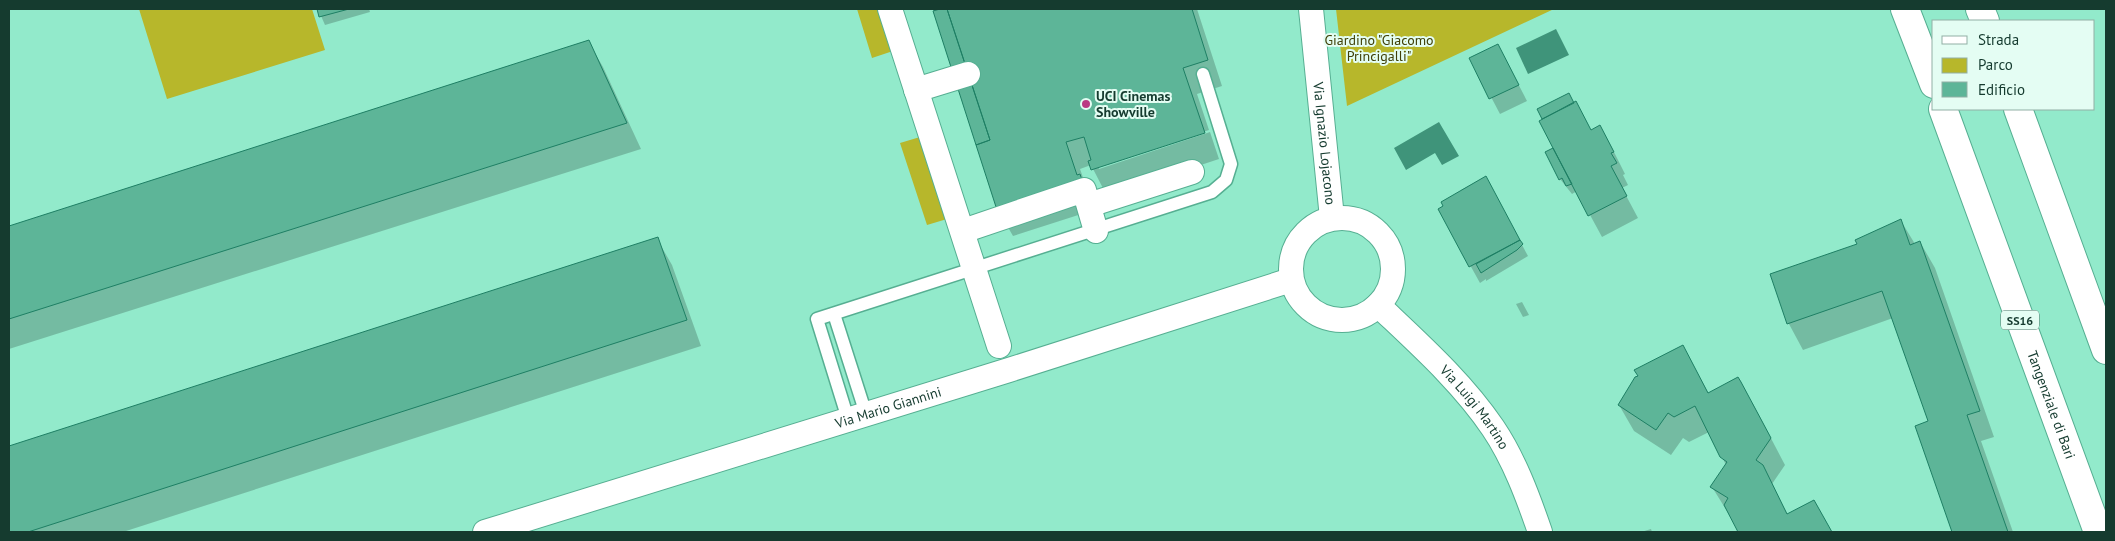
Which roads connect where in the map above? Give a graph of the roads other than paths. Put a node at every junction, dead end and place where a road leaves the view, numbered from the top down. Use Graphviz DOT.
graph roads {
  1 [pos="890,9"];
  2 [pos="1311,9"];
  3 [pos="1905,9"];
  4 [pos="968,74"];
  5 [pos="1203,74"];
  6 [pos="1932,79"];
  7 [pos="916,90"];
  8 [pos="1943,110"];
  9 [pos="2018,110"];
  10 [pos="1192,172"];
  11 [pos="1089,205"];
  12 [pos="1332,218"];
  13 [pos="963,231"];
  14 [pos="1096,231"];
  15 [pos="975,269"];
  16 [pos="1291,280"];
  17 [pos="1378,305"];
  18 [pos="834,314"];
  19 [pos="999,346"];
  20 [pos="2106,350"];
  21 [pos="857,416"];
  22 [pos="485,532"];
  23 [pos="1540,532"];
  24 [pos="2098,532"];
  1 -- 7 [label="street"];
  2 -- 12 [label="street, Via Ignazio Lojacono"];
  3 -- 6 [label="highway"];
  4 -- 7 [label="street"];
  5 -- 14 [label="lane"];
  7 -- 13 [label="street"];
  8 -- 24 [label="highway, Tangenziale di Bari / SS16"];
  9 -- 20 [label="highway"];
  10 -- 11 [label="street"];
  11 -- 13 [label="street"];
  11 -- 14 [label="street"];
  12 -- 16 [label="street"];
  12 -- 17 [label="street"];
  13 -- 15 [label="street"];
  14 -- 15 [label="lane"];
  15 -- 18 [label="lane"];
  15 -- 19 [label="street"];
  16 -- 17 [label="street"];
  16 -- 21 [label="street, Via Mario Giannini"];
  17 -- 23 [label="street, Via Luigi Martino"];
  18 -- 21 [label="lane"];
  18 -- 21 [label="lane"];
  21 -- 22 [label="street, Via Mario Giannini"];
}
